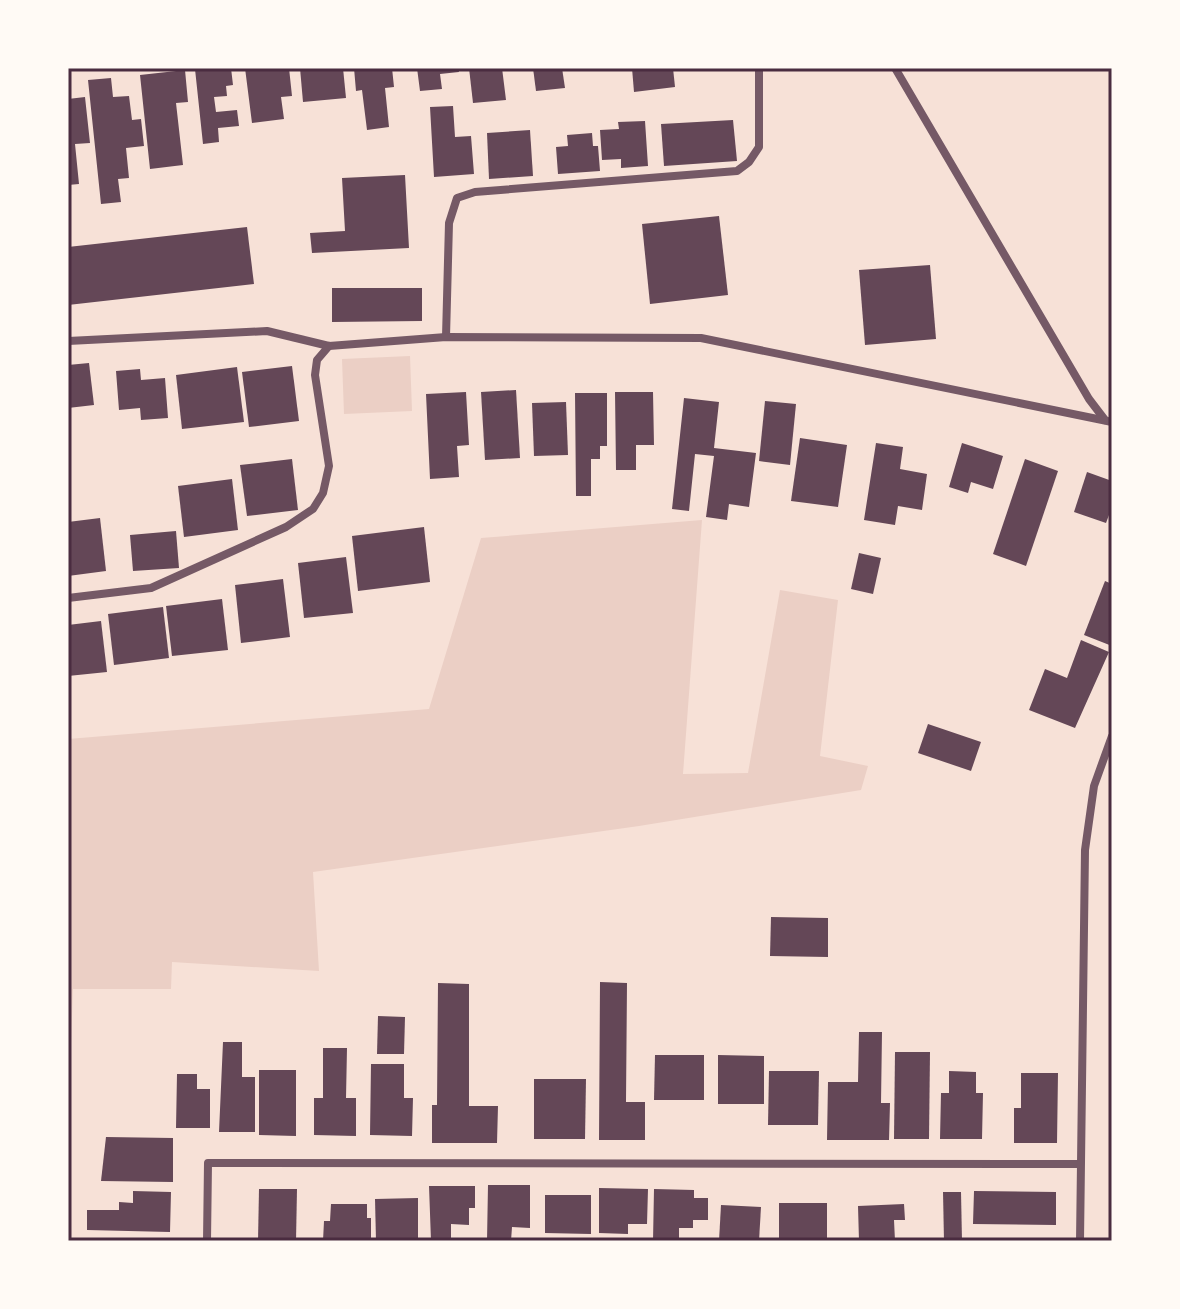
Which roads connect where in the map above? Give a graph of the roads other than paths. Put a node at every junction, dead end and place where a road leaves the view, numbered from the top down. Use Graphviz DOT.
graph roads {
  1 [pos="759,68"];
  2 [pos="895,68"];
  3 [pos="446,337"];
  4 [pos="68,341"];
  5 [pos="329,346"];
  6 [pos="1109,421"];
  7 [pos="68,598"];
  8 [pos="1112,736"];
  9 [pos="1080,1164"];
  10 [pos="207,1241"];
  11 [pos="1080,1241"];
  1 -- 3 [label="street"];
  2 -- 6 [label="street"];
  3 -- 5 [label="street"];
  3 -- 6 [label="street"];
  4 -- 5 [label="street"];
  5 -- 7 [label="street"];
  8 -- 9 [label="street"];
  9 -- 10 [label="street"];
  9 -- 11 [label="street"];
}
